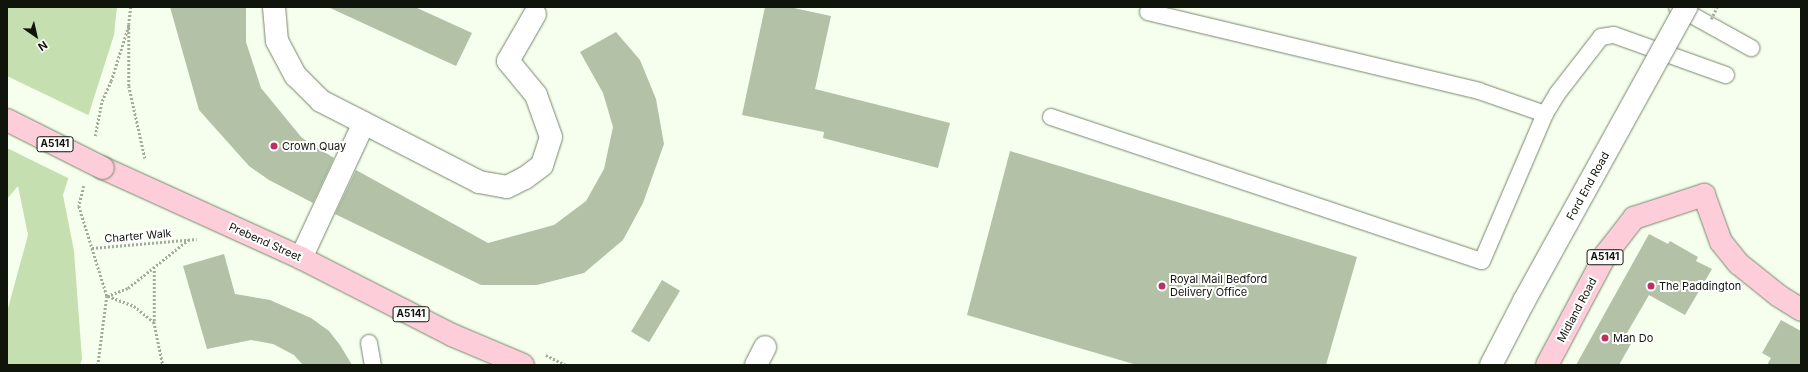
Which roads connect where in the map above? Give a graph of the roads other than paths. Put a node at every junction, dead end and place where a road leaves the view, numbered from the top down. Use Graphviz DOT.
graph roads {
  1 [pos="274,7"];
  2 [pos="1676,7"];
  3 [pos="1686,7"];
  4 [pos="1148,12"];
  5 [pos="535,14"];
  6 [pos="1751,48"];
  7 [pos="1726,76"];
  8 [pos="1545,114"];
  9 [pos="1051,117"];
  10 [pos="7,120"];
  11 [pos="364,123"];
  12 [pos="301,258"];
  13 [pos="1801,310"];
  14 [pos="369,342"];
  15 [pos="373,365"];
  16 [pos="524,365"];
  17 [pos="1492,365"];
  18 [pos="1547,365"];
  1 -- 11 [label="street"];
  2 -- 6 [label="lane"];
  3 -- 17 [label="street, Ford End Road, bridge"];
  4 -- 8 [label="lane"];
  5 -- 11 [label="street"];
  7 -- 8 [label="lane"];
  8 -- 9 [label="lane"];
  10 -- 12 [label="main road, Prebend Street / A5141, bridge"];
  11 -- 12 [label="street"];
  12 -- 16 [label="main road, Prebend Street / A5141"];
  13 -- 18 [label="main road, Midland Road / A5141"];
  14 -- 15 [label="lane"];
}
